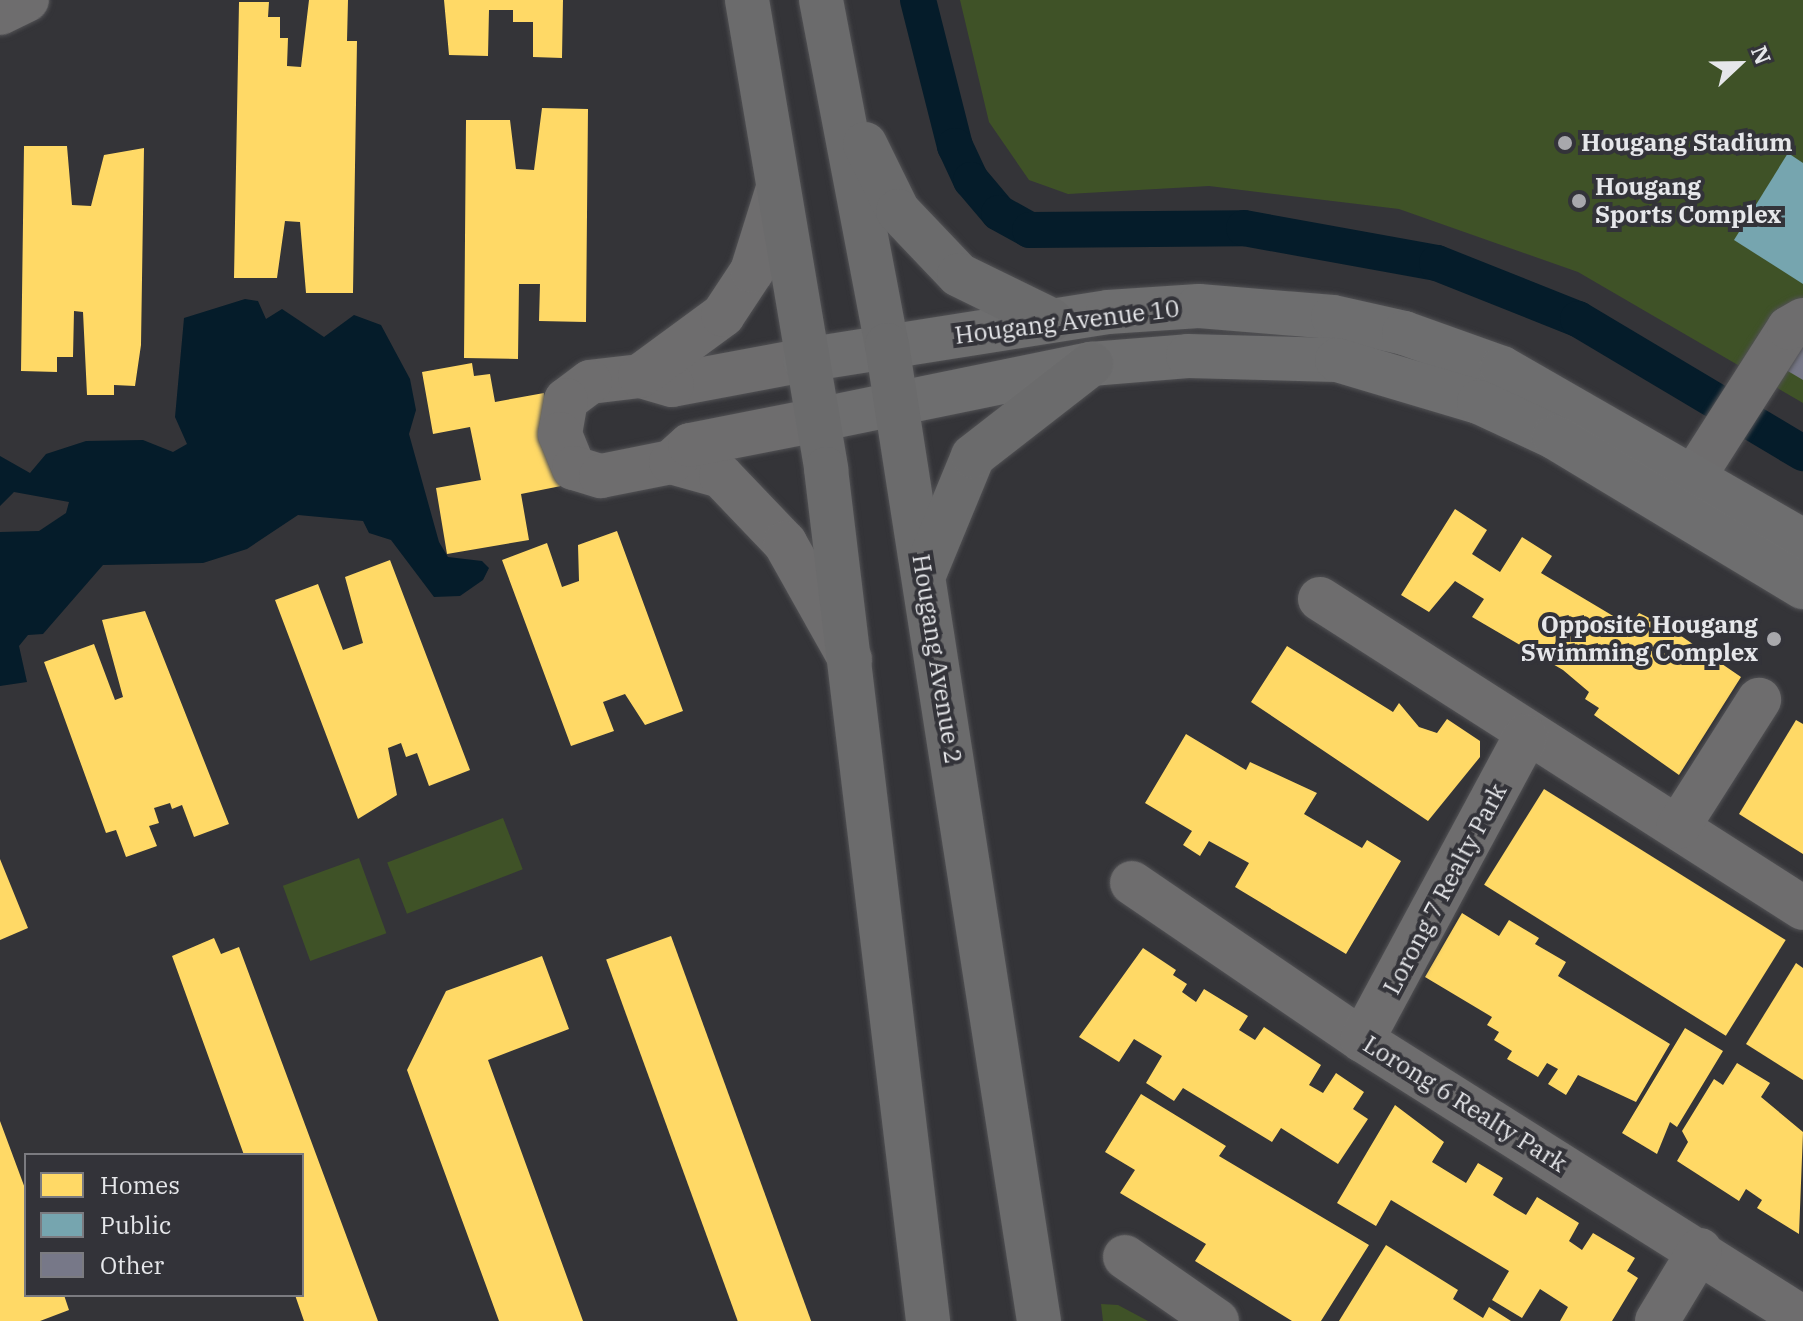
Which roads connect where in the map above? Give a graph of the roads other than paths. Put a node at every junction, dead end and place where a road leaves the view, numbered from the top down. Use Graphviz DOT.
graph roads {
  1 [pos="27,0"];
  2 [pos="747,0"];
  3 [pos="821,0"];
  4 [pos="0,13"];
  5 [pos="842,95"];
  6 [pos="777,191"];
  7 [pos="1051,320"];
  8 [pos="1803,320"];
  9 [pos="887,345"];
  10 [pos="805,360"];
  11 [pos="1091,364"];
  12 [pos="640,376"];
  13 [pos="896,401"];
  14 [pos="817,420"];
  15 [pos="671,462"];
  16 [pos="1695,475"];
  17 [pos="1803,541"];
  18 [pos="923,577"];
  19 [pos="1803,587"];
  20 [pos="1320,599"];
  21 [pos="851,661"];
  22 [pos="1759,700"];
  23 [pos="1526,736"];
  24 [pos="1678,827"];
  25 [pos="1132,883"];
  26 [pos="1803,908"];
  27 [pos="1362,1040"];
  28 [pos="1700,1250"];
  29 [pos="1125,1257"];
  30 [pos="1803,1318"];
  31 [pos="928,1321"];
  32 [pos="1039,1321"];
  33 [pos="1217,1321"];
  34 [pos="1657,1321"];
  1 -- 4 [label="street"];
  2 -- 6 [label="highway"];
  3 -- 5 [label="highway, Hougang Avenue 2"];
  5 -- 7 [label="highway"];
  5 -- 9 [label="highway, Hougang Avenue 2"];
  6 -- 10 [label="highway"];
  6 -- 12 [label="street"];
  7 -- 9 [label="main road, Hougang Avenue 10"];
  7 -- 16 [label="main road, Hougang Avenue 10"];
  8 -- 16 [label="street"];
  9 -- 10 [label="main road, Hougang Avenue 10"];
  9 -- 13 [label="highway, Hougang Avenue 2"];
  10 -- 12 [label="street"];
  10 -- 14 [label="highway"];
  11 -- 13 [label="main road, Hougang Avenue 10"];
  11 -- 18 [label="highway"];
  11 -- 19 [label="main road, Hougang Avenue 10"];
  12 -- 15 [label="street"];
  13 -- 14 [label="main road, Hougang Avenue 10"];
  13 -- 18 [label="highway, Hougang Avenue 2"];
  14 -- 15 [label="street"];
  14 -- 21 [label="highway"];
  15 -- 21 [label="street"];
  16 -- 17 [label="main road, Hougang Avenue 10"];
  18 -- 32 [label="highway, Hougang Avenue 2"];
  20 -- 23 [label="street"];
  21 -- 31 [label="highway"];
  22 -- 24 [label="street"];
  23 -- 24 [label="street"];
  23 -- 27 [label="street, Lorong 7 Realty Park"];
  24 -- 26 [label="street"];
  25 -- 27 [label="street, Lorong 6 Realty Park"];
  27 -- 28 [label="street, Lorong 6 Realty Park"];
  28 -- 30 [label="street, Lorong 6 Realty Park"];
  28 -- 34 [label="street"];
  29 -- 33 [label="street"];
}
